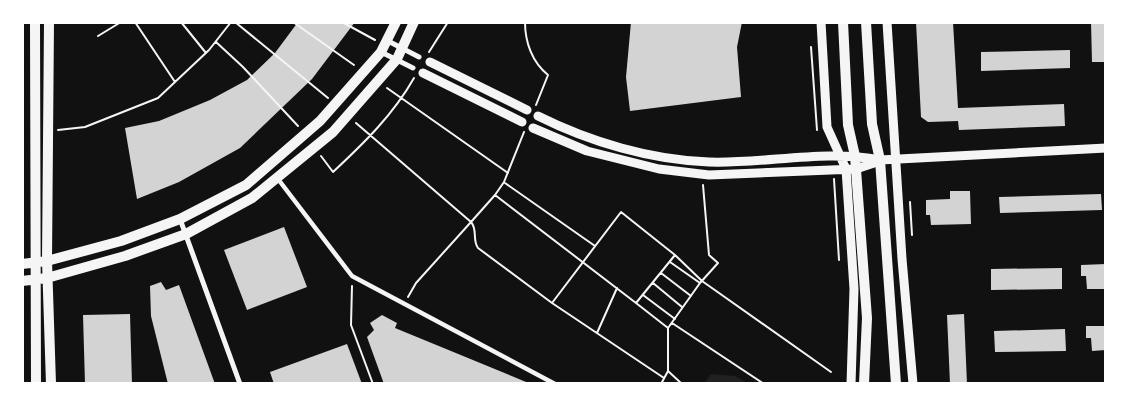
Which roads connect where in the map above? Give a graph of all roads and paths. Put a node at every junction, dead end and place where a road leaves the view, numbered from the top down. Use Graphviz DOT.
graph roads {
  1 [pos="36,22"];
  2 [pos="49,22"];
  3 [pos="121,22"];
  4 [pos="135,22"];
  5 [pos="181,22"];
  6 [pos="224,22"];
  7 [pos="233,22"];
  8 [pos="293,22"];
  9 [pos="342,22"];
  10 [pos="396,22"];
  11 [pos="414,22"];
  12 [pos="448,22"];
  13 [pos="821,22"];
  14 [pos="843,22"];
  15 [pos="866,22"];
  16 [pos="887,22"];
  17 [pos="228,26"];
  18 [pos="357,30"];
  19 [pos="98,36"];
  20 [pos="388,41"];
  21 [pos="216,42"];
  22 [pos="403,49"];
  23 [pos="381,52"];
  24 [pos="206,53"];
  25 [pos="343,57"];
  26 [pos="425,59"];
  27 [pos="397,60"];
  28 [pos="413,68"];
  29 [pos="420,74"];
  30 [pos="175,82"];
  31 [pos="316,86"];
  32 [pos="402,99"];
  33 [pos="527,110"];
  34 [pos="538,116"];
  35 [pos="293,119"];
  36 [pos="522,122"];
  37 [pos="533,128"];
  38 [pos="48,131"];
  39 [pos="371,136"];
  40 [pos="1106,148"];
  41 [pos="840,156"];
  42 [pos="856,156"];
  43 [pos="880,160"];
  44 [pos="896,160"];
  45 [pos="851,169"];
  46 [pos="333,172"];
  47 [pos="508,173"];
  48 [pos="702,174"];
  49 [pos="277,178"];
  50 [pos="834,179"];
  51 [pos="504,182"];
  52 [pos="180,219"];
  53 [pos="471,222"];
  54 [pos="186,234"];
  55 [pos="595,246"];
  56 [pos="675,255"];
  57 [pos="839,260"];
  58 [pos="47,261"];
  59 [pos="583,262"];
  60 [pos="670,262"];
  61 [pos="34,263"];
  62 [pos="22,264"];
  63 [pos="661,273"];
  64 [pos="352,276"];
  65 [pos="47,278"];
  66 [pos="34,280"];
  67 [pos="22,281"];
  68 [pos="702,281"];
  69 [pos="653,283"];
  70 [pos="700,283"];
  71 [pos="617,288"];
  72 [pos="644,295"];
  73 [pos="691,296"];
  74 [pos="634,302"];
  75 [pos="552,303"];
  76 [pos="405,304"];
  77 [pos="683,307"];
  78 [pos="675,319"];
  79 [pos="672,323"];
  80 [pos="668,328"];
  81 [pos="597,333"];
  82 [pos="668,371"];
  83 [pos="831,372"];
  84 [pos="664,378"];
  85 [pos="36,384"];
  86 [pos="50,384"];
  87 [pos="240,384"];
  88 [pos="373,384"];
  89 [pos="555,384"];
  90 [pos="661,384"];
  91 [pos="682,384"];
  92 [pos="764,384"];
  93 [pos="851,384"];
  94 [pos="864,384"];
  95 [pos="896,384"];
  96 [pos="913,384"];
  1 -- 61 [label="main road"];
  2 -- 38 [label="main road"];
  3 -- 19 [label="path"];
  4 -- 30 [label="path"];
  5 -- 24 [label="path"];
  6 -- 17 [label="path"];
  7 -- 17 [label="path"];
  7 -- 31 [label="path"];
  8 -- 25 [label="path"];
  9 -- 18 [label="path"];
  10 -- 20 [label="main road"];
  11 -- 22 [label="main road"];
  12 -- 26 [label="path"];
  13 -- 41 [label="street"];
  14 -- 42 [label="main road"];
  15 -- 43 [label="main road"];
  16 -- 44 [label="street"];
  17 -- 21 [label="path"];
  20 -- 22 [label="street"];
  20 -- 23 [label="main road"];
  21 -- 24 [label="path"];
  21 -- 35 [label="path"];
  22 -- 26 [label="street"];
  22 -- 27 [label="main road"];
  23 -- 27 [label="street"];
  23 -- 52 [label="main road"];
  24 -- 30 [label="path"];
  26 -- 33 [label="street"];
  27 -- 28 [label="street"];
  27 -- 49 [label="main road"];
  29 -- 32 [label="path"];
  29 -- 36 [label="street"];
  30 -- 38 [label="path"];
  32 -- 39 [label="path"];
  32 -- 47 [label="path"];
  34 -- 41 [label="street"];
  37 -- 48 [label="street"];
  38 -- 58 [label="main road"];
  39 -- 46 [label="path"];
  39 -- 53 [label="path"];
  40 -- 44 [label="street"];
  41 -- 42 [label="street"];
  41 -- 45 [label="street"];
  42 -- 43 [label="street"];
  42 -- 45 [label="main road"];
  43 -- 44 [label="street"];
  43 -- 45 [label="street"];
  43 -- 95 [label="main road"];
  44 -- 96 [label="street"];
  45 -- 48 [label="street"];
  45 -- 93 [label="street"];
  45 -- 94 [label="main road"];
  48 -- 68 [label="path"];
  49 -- 54 [label="main road"];
  49 -- 64 [label="street"];
  50 -- 57 [label="path"];
  51 -- 55 [label="path"];
  52 -- 54 [label="street"];
  52 -- 58 [label="main road"];
  53 -- 59 [label="path"];
  53 -- 75 [label="path"];
  53 -- 76 [label="path"];
  54 -- 65 [label="main road"];
  54 -- 87 [label="street"];
  55 -- 56 [label="path"];
  55 -- 59 [label="path"];
  56 -- 60 [label="path"];
  56 -- 68 [label="path"];
  58 -- 61 [label="main road"];
  58 -- 65 [label="main road"];
  59 -- 71 [label="path"];
  59 -- 75 [label="path"];
  60 -- 63 [label="path"];
  60 -- 70 [label="path"];
  61 -- 62 [label="main road"];
  61 -- 66 [label="main road"];
  63 -- 69 [label="path"];
  63 -- 73 [label="path"];
  64 -- 76 [label="street"];
  64 -- 88 [label="path"];
  65 -- 66 [label="main road"];
  65 -- 86 [label="main road"];
  66 -- 67 [label="main road"];
  66 -- 85 [label="main road"];
  68 -- 70 [label="path"];
  68 -- 83 [label="path"];
  69 -- 72 [label="path"];
  69 -- 77 [label="path"];
  70 -- 73 [label="path"];
  71 -- 74 [label="path"];
  71 -- 81 [label="path"];
  72 -- 74 [label="path"];
  72 -- 78 [label="path"];
  73 -- 77 [label="path"];
  74 -- 80 [label="path"];
  75 -- 81 [label="path"];
  76 -- 89 [label="street"];
  77 -- 78 [label="path"];
  78 -- 79 [label="path"];
  79 -- 80 [label="path"];
  79 -- 92 [label="path"];
  80 -- 82 [label="path"];
  81 -- 84 [label="path"];
  82 -- 84 [label="path"];
  82 -- 91 [label="path"];
  84 -- 90 [label="path"];
}
